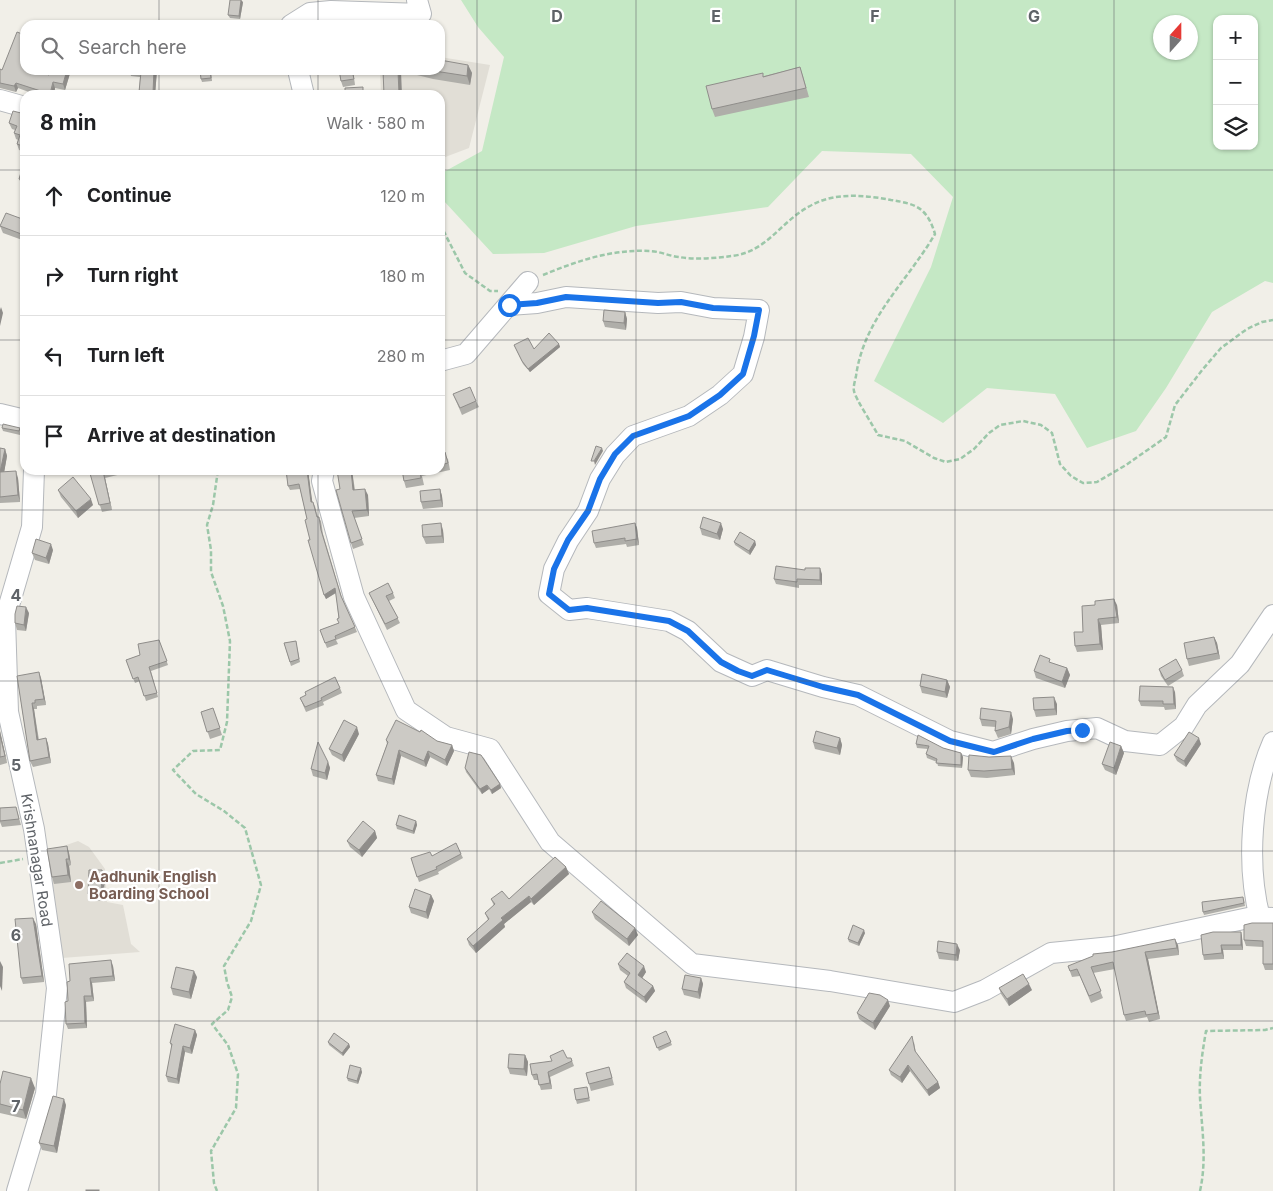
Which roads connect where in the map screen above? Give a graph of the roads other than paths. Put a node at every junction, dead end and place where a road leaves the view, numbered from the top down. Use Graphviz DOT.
graph roads {
  1 [pos="418,0"];
  2 [pos="300,20"];
  3 [pos="299,75"];
  4 [pos="303,90"];
  5 [pos="0,100"];
  6 [pos="20,106"];
  7 [pos="528,282"];
  8 [pos="506,298"];
  9 [pos="445,360"];
  10 [pos="0,414"];
  11 [pos="20,419"];
  12 [pos="34,475"];
  13 [pos="323,475"];
  14 [pos="1273,615"];
  15 [pos="3,646"];
  16 [pos="1273,742"];
  17 [pos="1267,918"];
  18 [pos="17,1191"];
  1 -- 2 [label="street"];
  3 -- 4 [label="street"];
  5 -- 6 [label="street"];
  7 -- 8 [label="street"];
  8 -- 9 [label="street"];
  8 -- 14 [label="street"];
  10 -- 11 [label="street"];
  12 -- 15 [label="street, Krishnanagar Road"];
  13 -- 17 [label="street"];
  15 -- 18 [label="street, Krishnanagar Road"];
  16 -- 17 [label="street"];
}
